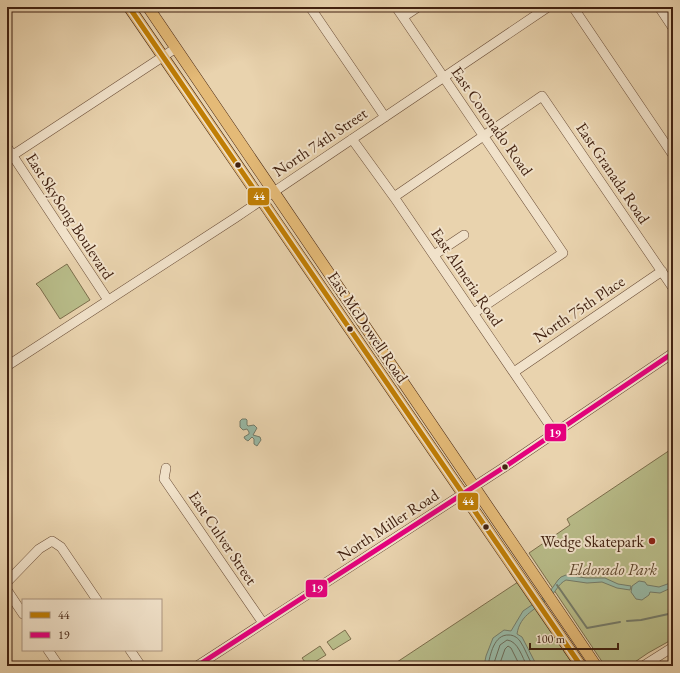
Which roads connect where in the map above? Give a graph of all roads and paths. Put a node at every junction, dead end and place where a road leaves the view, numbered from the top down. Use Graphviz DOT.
graph roads {
  1 [pos="129,7"];
  2 [pos="148,7"];
  3 [pos="310,7"];
  4 [pos="396,7"];
  5 [pos="418,7"];
  6 [pos="548,7"];
  7 [pos="572,7"];
  8 [pos="659,7"];
  9 [pos="403,17"];
  10 [pos="673,28"];
  11 [pos="176,48"];
  12 [pos="163,57"];
  13 [pos="444,78"];
  14 [pos="385,117"];
  15 [pos="485,136"];
  16 [pos="352,139"];
  17 [pos="7,147"];
  18 [pos="673,155"];
  19 [pos="10,158"];
  20 [pos="273,192"];
  21 [pos="394,197"];
  22 [pos="261,200"];
  23 [pos="464,235"];
  24 [pos="434,255"];
  25 [pos="662,271"];
  26 [pos="673,288"];
  27 [pos="108,300"];
  28 [pos="474,313"];
  29 [pos="673,353"];
  30 [pos="7,366"];
  31 [pos="514,372"];
  32 [pos="555,433"];
  33 [pos="166,468"];
  34 [pos="474,487"];
  35 [pos="463,494"];
  36 [pos="7,582"];
  37 [pos="7,590"];
  38 [pos="96,599"];
  39 [pos="22,612"];
  40 [pos="263,623"];
  41 [pos="673,647"];
  42 [pos="49,651"];
  43 [pos="131,651"];
  44 [pos="59,666"];
  45 [pos="141,666"];
  46 [pos="197,666"];
  47 [pos="581,666"];
  48 [pos="596,666"];
  49 [pos="643,666"];
  1 -- 12 [label="main road, East McDowell Road"];
  2 -- 11 [label="main road, East McDowell Road"];
  3 -- 14 [label="street"];
  4 -- 9 [label="street, East Coronado Road"];
  5 -- 9 [label="street"];
  6 -- 13 [label="street, North 74th Street"];
  7 -- 18 [label="street"];
  8 -- 10 [label="street"];
  9 -- 13 [label="street, East Coronado Road"];
  11 -- 12 [label="street"];
  11 -- 20 [label="main road, East McDowell Road"];
  12 -- 19 [label="street"];
  12 -- 22 [label="main road, East McDowell Road"];
  13 -- 14 [label="street, North 74th Street"];
  13 -- 15 [label="street, East Coronado Road"];
  14 -- 16 [label="street, North 74th Street"];
  15 -- 21 [label="street"];
  15 -- 25 [label="street, East Granada Road"];
  15 -- 28 [label="street, East Coronado Road"];
  16 -- 20 [label="street, North 74th Street"];
  16 -- 21 [label="street, East Almeria Road"];
  17 -- 19 [label="street, East SkySong Boulevard"];
  19 -- 27 [label="street, East SkySong Boulevard"];
  20 -- 22 [label="street, North 74th Street"];
  20 -- 34 [label="main road, East McDowell Road"];
  21 -- 24 [label="street, East Almeria Road"];
  22 -- 27 [label="street, North 74th Street"];
  22 -- 35 [label="main road, East McDowell Road"];
  23 -- 24 [label="street"];
  24 -- 28 [label="street, East Almeria Road"];
  25 -- 26 [label="street, East Granada Road"];
  25 -- 31 [label="street, North 75th Place"];
  27 -- 30 [label="street, North 74th Street"];
  28 -- 31 [label="street, East Almeria Road"];
  29 -- 32 [label="street, North Miller Road"];
  31 -- 32 [label="street, East Almeria Road"];
  32 -- 34 [label="street, North Miller Road"];
  33 -- 40 [label="street, East Culver Street"];
  34 -- 35 [label="street, North Miller Road"];
  34 -- 48 [label="main road, East McDowell Road"];
  35 -- 40 [label="street, North Miller Road"];
  35 -- 47 [label="main road, East McDowell Road"];
  36 -- 38 [label="street"];
  37 -- 39 [label="street"];
  40 -- 46 [label="street, North Miller Road"];
  41 -- 49 [label="street"];
  42 -- 44 [label="street"];
  43 -- 45 [label="street"];
}
